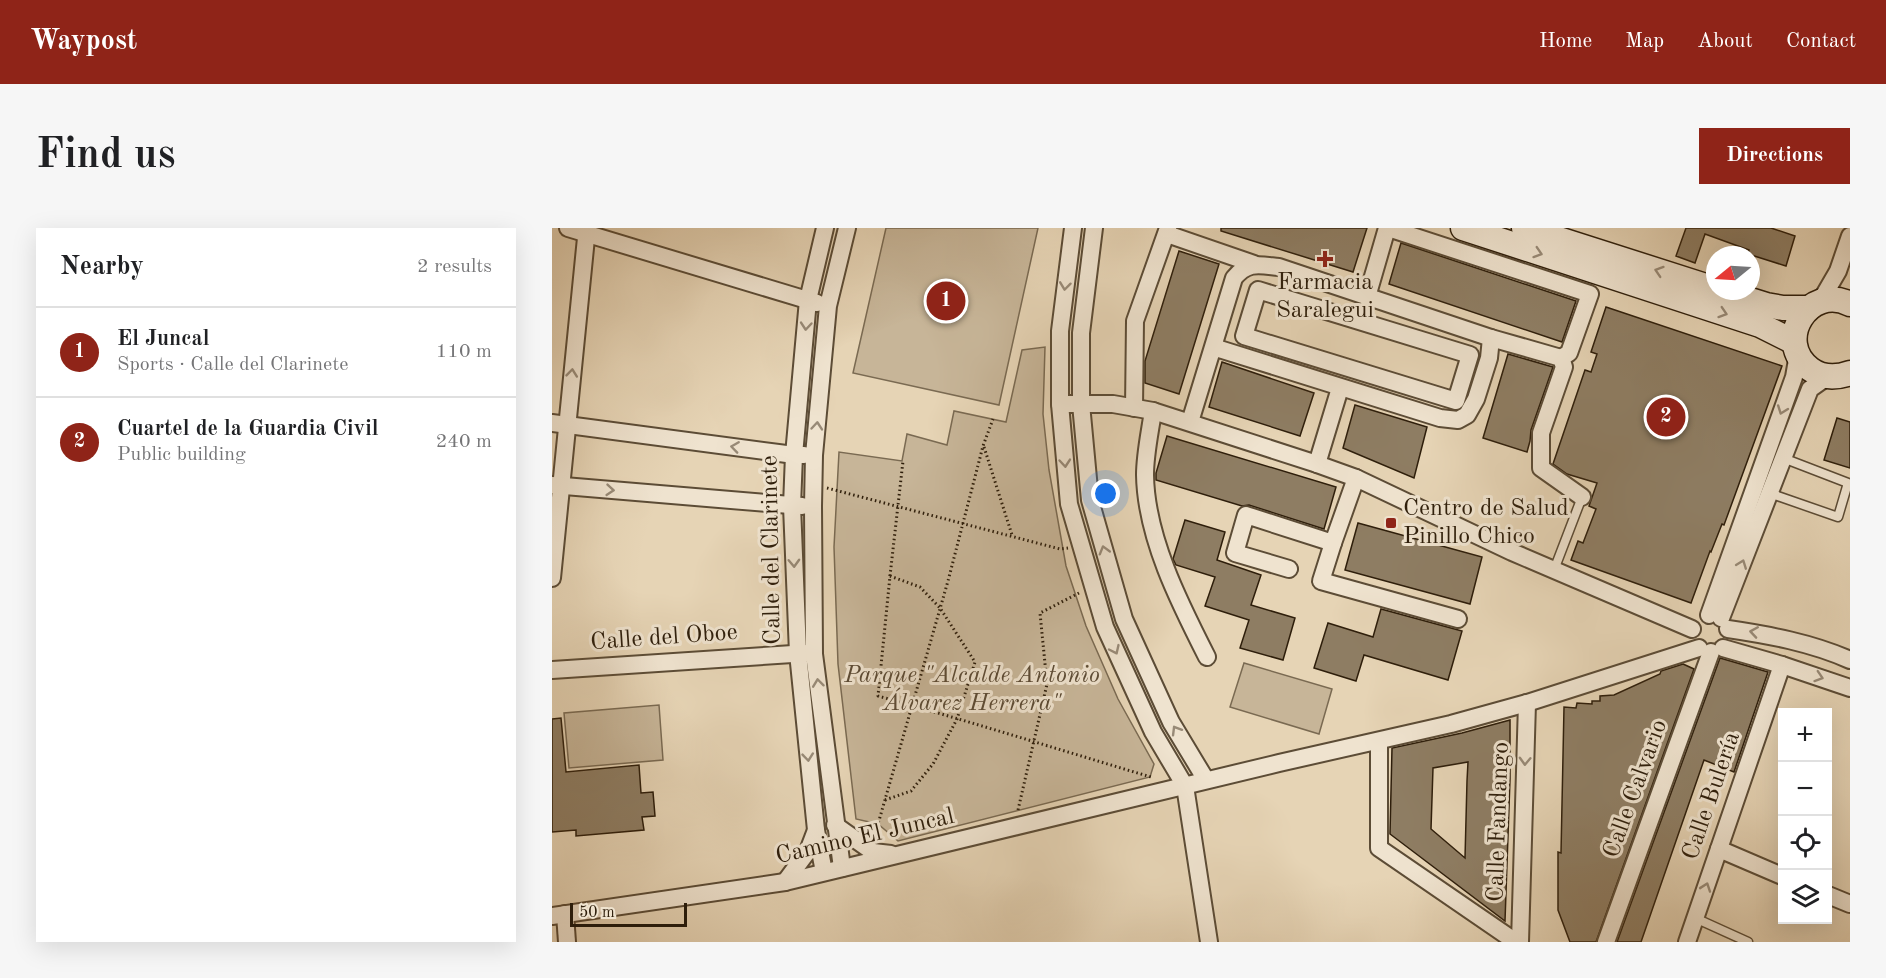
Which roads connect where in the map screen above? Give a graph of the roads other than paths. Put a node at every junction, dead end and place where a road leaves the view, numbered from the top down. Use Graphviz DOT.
graph roads {
  1 [pos="568,228"];
  2 [pos="825,228"];
  3 [pos="847,228"];
  4 [pos="1073,228"];
  5 [pos="1094,228"];
  6 [pos="1388,228"];
  7 [pos="1463,228"];
  8 [pos="1524,228"];
  9 [pos="586,231"];
  10 [pos="1167,231"];
  11 [pos="1850,236"];
  12 [pos="1844,252"];
  13 [pos="1254,264"];
  14 [pos="1706,286"];
  15 [pos="1367,297"];
  16 [pos="808,300"];
  17 [pos="1750,300"];
  18 [pos="1847,303"];
  19 [pos="1814,305"];
  20 [pos="828,306"];
  21 [pos="1491,338"];
  22 [pos="1213,347"];
  23 [pos="1796,348"];
  24 [pos="1561,358"];
  25 [pos="1838,375"];
  26 [pos="1340,388"];
  27 [pos="1456,401"];
  28 [pos="1060,404"];
  29 [pos="1081,404"];
  30 [pos="1134,408"];
  31 [pos="1153,411"];
  32 [pos="1190,422"];
  33 [pos="559,424"];
  34 [pos="794,455"];
  35 [pos="814,455"];
  36 [pos="1783,459"];
  37 [pos="1317,464"];
  38 [pos="1356,478"];
  39 [pos="556,486"];
  40 [pos="1769,493"];
  41 [pos="1582,497"];
  42 [pos="792,506"];
  43 [pos="813,506"];
  44 [pos="1333,543"];
  45 [pos="1289,569"];
  46 [pos="1554,570"];
  47 [pos="552,578"];
  48 [pos="1458,619"];
  49 [pos="1719,621"];
  50 [pos="1692,629"];
  51 [pos="1711,649"];
  52 [pos="806,653"];
  53 [pos="1207,657"];
  54 [pos="1850,660"];
  55 [pos="1782,664"];
  56 [pos="552,670"];
  57 [pos="1850,688"];
  58 [pos="1527,703"];
  59 [pos="1379,741"];
  60 [pos="1206,780"];
  61 [pos="1185,786"];
  62 [pos="835,825"];
  63 [pos="816,830"];
  64 [pos="1719,849"];
  65 [pos="900,855"];
  66 [pos="842,868"];
  67 [pos="824,872"];
  68 [pos="1778,874"];
  69 [pos="785,882"];
  70 [pos="1832,897"];
  71 [pos="1850,904"];
  72 [pos="559,915"];
  73 [pos="1695,918"];
  74 [pos="567,942"];
  75 [pos="1209,942"];
  76 [pos="1518,942"];
  77 [pos="1606,942"];
  78 [pos="1687,942"];
  79 [pos="1748,942"];
  1 -- 9 [label="street"];
  2 -- 16 [label="street, Calle del Clarinete"];
  3 -- 20 [label="street, Calle del Clarinete"];
  4 -- 28 [label="street, one-way"];
  5 -- 29 [label="street"];
  6 -- 15 [label="street"];
  6 -- 24 [label="street"];
  7 -- 23 [label="main road, one-way"];
  14 -- 8 [label="main road, one-way"];
  9 -- 16 [label="street"];
  33 -- 9 [label="street, one-way"];
  10 -- 13 [label="street"];
  10 -- 30 [label="street"];
  11 -- 12 [label="street"];
  12 -- 18 [label="street"];
  12 -- 19 [label="street"];
  13 -- 15 [label="street"];
  13 -- 22 [label="street"];
  15 -- 21 [label="street"];
  16 -- 20 [label="street"];
  16 -- 34 [label="street, Calle del Clarinete, one-way"];
  17 -- 19 [label="main road"];
  18 -- 19 [label="main road"];
  19 -- 23 [label="main road"];
  35 -- 20 [label="street, Calle del Clarinete, one-way"];
  21 -- 24 [label="street"];
  21 -- 26 [label="street"];
  22 -- 26 [label="street"];
  22 -- 32 [label="street"];
  23 -- 25 [label="main road"];
  23 -- 49 [label="street, one-way"];
  24 -- 41 [label="street"];
  25 -- 36 [label="street"];
  26 -- 37 [label="street"];
  27 -- 27 [label="street"];
  28 -- 29 [label="street"];
  28 -- 61 [label="street, one-way"];
  29 -- 30 [label="street"];
  60 -- 29 [label="street, one-way"];
  30 -- 31 [label="street"];
  31 -- 32 [label="street"];
  31 -- 53 [label="street"];
  32 -- 37 [label="street"];
  34 -- 33 [label="street, one-way"];
  33 -- 39 [label="street"];
  34 -- 35 [label="street"];
  34 -- 42 [label="street, Calle del Clarinete"];
  35 -- 43 [label="street, Calle del Clarinete"];
  36 -- 40 [label="street"];
  36 -- 40 [label="lane"];
  37 -- 38 [label="street"];
  38 -- 44 [label="street"];
  38 -- 46 [label="street"];
  39 -- 42 [label="street, one-way"];
  39 -- 47 [label="street"];
  49 -- 40 [label="street, one-way"];
  41 -- 46 [label="lane"];
  42 -- 43 [label="street"];
  42 -- 52 [label="street, Calle del Clarinete, one-way"];
  43 -- 52 [label="street, Calle del Clarinete"];
  44 -- 45 [label="street"];
  44 -- 48 [label="street"];
  46 -- 50 [label="street"];
  49 -- 50 [label="street"];
  49 -- 51 [label="street"];
  54 -- 49 [label="street, one-way"];
  50 -- 51 [label="street"];
  51 -- 55 [label="street"];
  51 -- 58 [label="street, Camino El Juncal"];
  51 -- 77 [label="street, Calle Calvario"];
  52 -- 56 [label="street, Calle del Oboe"];
  62 -- 52 [label="street, Calle del Clarinete, one-way"];
  52 -- 63 [label="street, Calle del Clarinete, one-way"];
  55 -- 57 [label="street, one-way"];
  55 -- 64 [label="street, Calle Bulería"];
  58 -- 59 [label="street, Camino El Juncal"];
  58 -- 76 [label="street, Calle Fandango, one-way"];
  59 -- 60 [label="street, Camino El Juncal"];
  59 -- 76 [label="street"];
  60 -- 61 [label="street, Camino El Juncal"];
  61 -- 65 [label="street, Camino El Juncal"];
  61 -- 75 [label="street"];
  62 -- 65 [label="street"];
  62 -- 66 [label="street, Calle del Clarinete"];
  63 -- 67 [label="street, Calle del Clarinete"];
  63 -- 69 [label="street"];
  64 -- 68 [label="street"];
  73 -- 64 [label="street, Calle Bulería, one-way"];
  65 -- 66 [label="street, Camino El Juncal"];
  66 -- 67 [label="street, Camino El Juncal"];
  67 -- 69 [label="street, Camino El Juncal"];
  69 -- 72 [label="street, Camino El Juncal"];
  70 -- 71 [label="street"];
  72 -- 74 [label="street"];
  73 -- 78 [label="street, Calle Bulería"];
  73 -- 79 [label="lane"];
}
